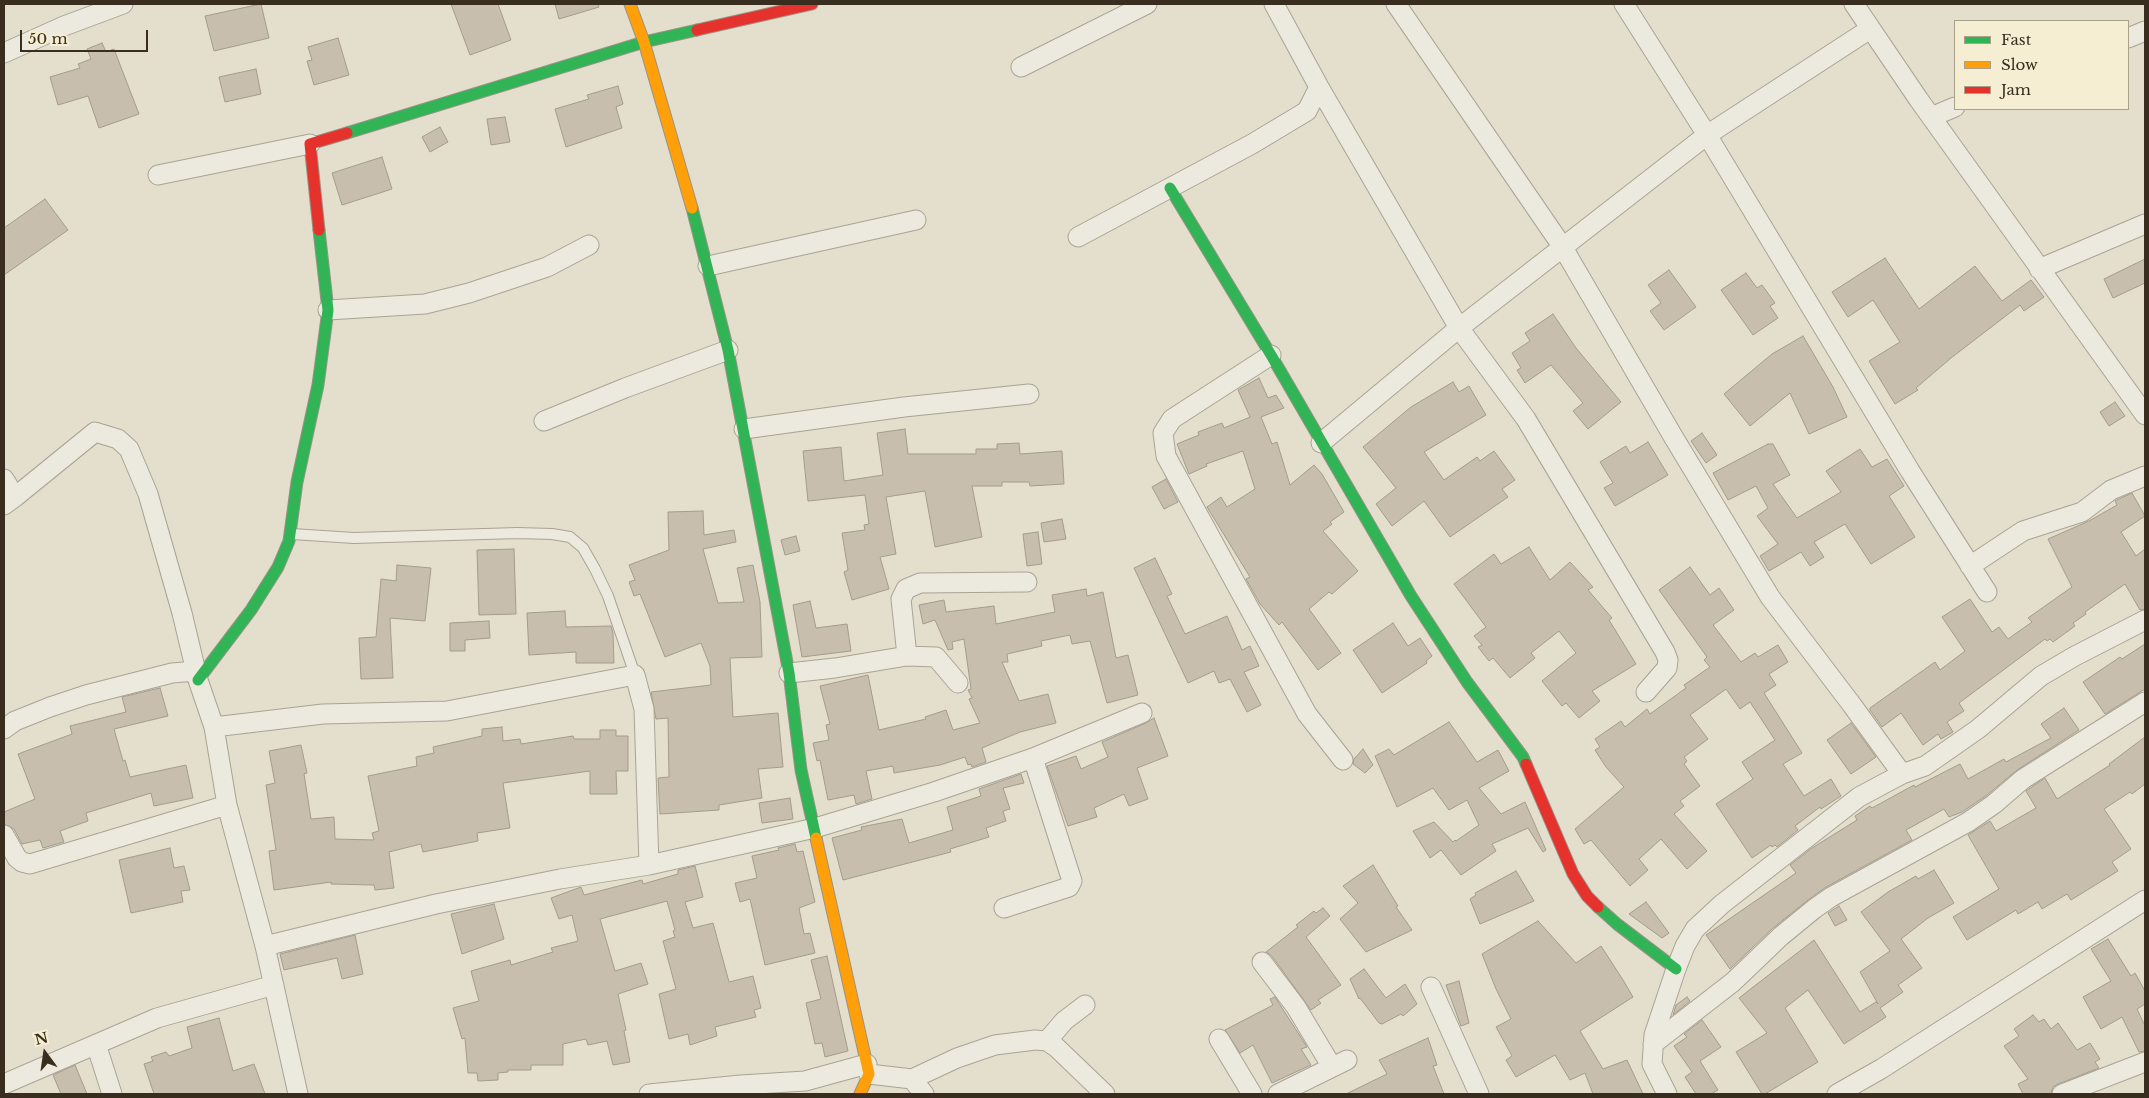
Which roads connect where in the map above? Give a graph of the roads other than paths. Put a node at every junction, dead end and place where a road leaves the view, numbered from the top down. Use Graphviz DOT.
graph roads {
  1 [pos="123,4"];
  2 [pos="630,4"];
  3 [pos="812,4"];
  4 [pos="1147,4"];
  5 [pos="1274,4"];
  6 [pos="1396,4"];
  7 [pos="1624,4"];
  8 [pos="1854,4"];
  9 [pos="1870,29"];
  10 [pos="2145,30"];
  11 [pos="2129,38"];
  12 [pos="644,42"];
  13 [pos="4,53"];
  14 [pos="1021,67"];
  15 [pos="1320,87"];
  16 [pos="1954,107"];
  17 [pos="1931,117"];
  18 [pos="1707,135"];
  19 [pos="310,144"];
  20 [pos="158,175"];
  21 [pos="1170,188"];
  22 [pos="916,220"];
  23 [pos="2145,224"];
  24 [pos="1078,237"];
  25 [pos="589,245"];
  26 [pos="1562,246"];
  27 [pos="708,266"];
  28 [pos="2039,269"];
  29 [pos="328,310"];
  30 [pos="1458,328"];
  31 [pos="728,350"];
  32 [pos="1271,355"];
  33 [pos="1029,394"];
  34 [pos="2145,415"];
  35 [pos="544,421"];
  36 [pos="744,430"];
  37 [pos="1322,443"];
  38 [pos="2145,476"];
  39 [pos="4,479"];
  40 [pos="10,501"];
  41 [pos="290,534"];
  42 [pos="1970,566"];
  43 [pos="1028,582"];
  44 [pos="1987,592"];
  45 [pos="2145,620"];
  46 [pos="907,656"];
  47 [pos="789,673"];
  48 [pos="635,675"];
  49 [pos="197,676"];
  50 [pos="958,683"];
  51 [pos="1646,692"];
  52 [pos="2145,702"];
  53 [pos="1142,713"];
  54 [pos="214,727"];
  55 [pos="4,729"];
  56 [pos="1034,758"];
  57 [pos="1343,760"];
  58 [pos="1902,774"];
  59 [pos="227,805"];
  60 [pos="815,828"];
  61 [pos="4,835"];
  62 [pos="649,865"];
  63 [pos="2145,900"];
  64 [pos="1004,908"];
  65 [pos="266,946"];
  66 [pos="1262,962"];
  67 [pos="1676,970"];
  68 [pos="274,985"];
  69 [pos="1431,987"];
  70 [pos="1085,1005"];
  71 [pos="1219,1039"];
  72 [pos="1047,1042"];
  73 [pos="96,1044"];
  74 [pos="1653,1044"];
  75 [pos="2145,1062"];
  76 [pos="868,1069"];
  77 [pos="912,1079"];
  78 [pos="4,1084"];
  79 [pos="1290,1092"];
  80 [pos="112,1094"];
  81 [pos="298,1094"];
  82 [pos="649,1094"];
  83 [pos="860,1094"];
  84 [pos="924,1094"];
  85 [pos="1105,1094"];
  86 [pos="1252,1094"];
  87 [pos="1479,1094"];
  88 [pos="1667,1094"];
  89 [pos="1837,1094"];
  90 [pos="2062,1094"];
  1 -- 13 [label="street"];
  2 -- 12 [label="street"];
  3 -- 12 [label="street"];
  4 -- 14 [label="street"];
  5 -- 15 [label="street"];
  6 -- 26 [label="street"];
  7 -- 18 [label="street"];
  8 -- 9 [label="street"];
  9 -- 17 [label="street"];
  9 -- 18 [label="street"];
  10 -- 11 [label="street"];
  12 -- 19 [label="street"];
  12 -- 27 [label="street"];
  15 -- 21 [label="street"];
  15 -- 30 [label="street"];
  16 -- 17 [label="street"];
  17 -- 28 [label="street"];
  18 -- 26 [label="street"];
  18 -- 42 [label="street"];
  19 -- 20 [label="street"];
  19 -- 29 [label="street"];
  21 -- 24 [label="street"];
  21 -- 32 [label="street"];
  22 -- 27 [label="street"];
  23 -- 28 [label="street"];
  25 -- 29 [label="street"];
  26 -- 30 [label="street"];
  26 -- 58 [label="street"];
  27 -- 31 [label="street"];
  28 -- 34 [label="street"];
  29 -- 41 [label="street"];
  30 -- 37 [label="street"];
  30 -- 51 [label="street"];
  31 -- 35 [label="street"];
  31 -- 36 [label="street"];
  32 -- 37 [label="street"];
  32 -- 57 [label="street"];
  33 -- 36 [label="street"];
  36 -- 47 [label="street"];
  37 -- 67 [label="street"];
  38 -- 42 [label="street"];
  39 -- 40 [label="street"];
  40 -- 49 [label="street"];
  41 -- 48 [label="lane"];
  41 -- 49 [label="street"];
  42 -- 44 [label="street"];
  43 -- 46 [label="street"];
  45 -- 58 [label="street"];
  46 -- 47 [label="street"];
  46 -- 50 [label="street"];
  47 -- 60 [label="street"];
  48 -- 54 [label="street"];
  48 -- 62 [label="street"];
  49 -- 54 [label="street"];
  49 -- 55 [label="street"];
  52 -- 74 [label="street"];
  53 -- 56 [label="street"];
  54 -- 59 [label="street"];
  56 -- 60 [label="street"];
  56 -- 64 [label="street"];
  58 -- 67 [label="street"];
  59 -- 61 [label="street"];
  59 -- 65 [label="street"];
  60 -- 62 [label="street"];
  60 -- 76 [label="street"];
  62 -- 65 [label="street"];
  63 -- 89 [label="street"];
  65 -- 68 [label="street"];
  66 -- 79 [label="street"];
  67 -- 74 [label="street"];
  68 -- 73 [label="street"];
  68 -- 81 [label="street"];
  69 -- 87 [label="street"];
  70 -- 72 [label="street"];
  71 -- 86 [label="street"];
  72 -- 77 [label="street"];
  72 -- 85 [label="street"];
  73 -- 78 [label="street"];
  73 -- 80 [label="street"];
  74 -- 88 [label="street"];
  75 -- 90 [label="street"];
  76 -- 77 [label="street"];
  76 -- 82 [label="street"];
  76 -- 83 [label="street"];
  77 -- 84 [label="street"];
}
